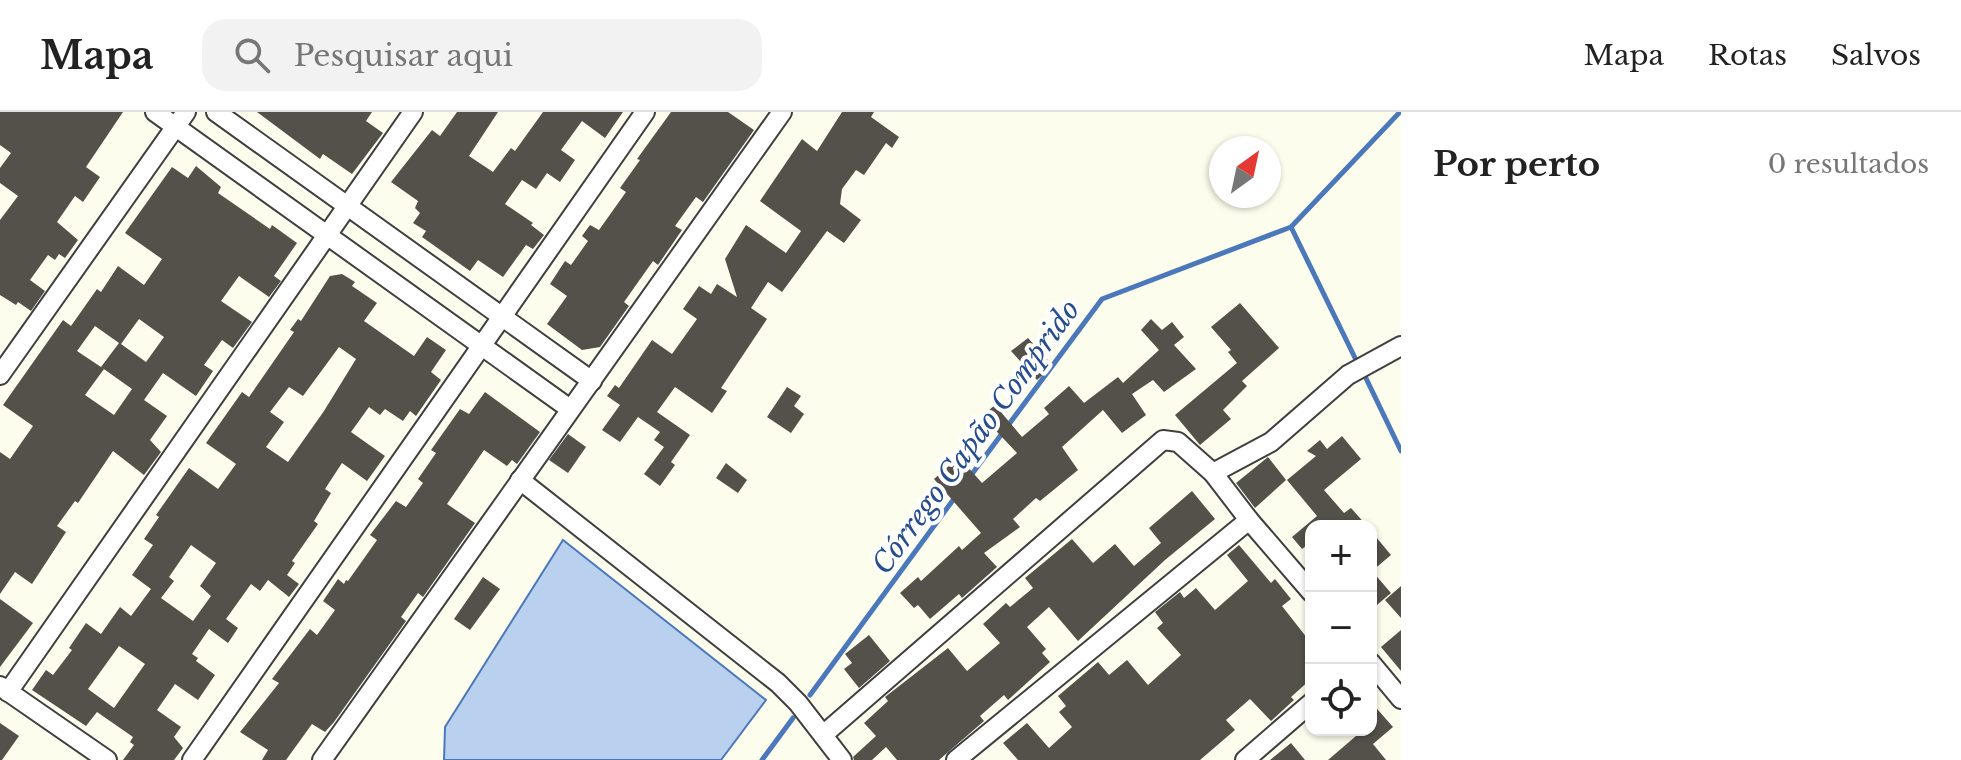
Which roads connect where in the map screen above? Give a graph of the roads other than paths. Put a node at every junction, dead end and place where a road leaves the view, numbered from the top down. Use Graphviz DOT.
graph roads {
  1 [pos="155,112"];
  2 [pos="216,112"];
  3 [pos="413,112"];
  4 [pos="645,112"];
  5 [pos="782,112"];
  6 [pos="181,120"];
  7 [pos="347,206"];
  8 [pos="327,235"];
  9 [pos="503,317"];
  10 [pos="482,346"];
  11 [pos="1401,346"];
  12 [pos="0,375"];
  13 [pos="592,381"];
  14 [pos="570,409"];
  15 [pos="1213,473"];
  16 [pos="520,480"];
  17 [pos="1249,520"];
  18 [pos="1305,585"];
  19 [pos="1372,664"];
  20 [pos="4,689"];
  21 [pos="1401,699"];
  22 [pos="1305,708"];
  23 [pos="823,735"];
  24 [pos="107,760"];
  25 [pos="192,760"];
  26 [pos="322,760"];
  27 [pos="842,760"];
  28 [pos="956,760"];
  29 [pos="1245,760"];
  1 -- 6 [label="street"];
  2 -- 7 [label="street"];
  3 -- 7 [label="street"];
  4 -- 9 [label="street"];
  5 -- 13 [label="street"];
  6 -- 8 [label="street"];
  6 -- 12 [label="street"];
  7 -- 8 [label="street"];
  7 -- 9 [label="street"];
  8 -- 10 [label="street"];
  8 -- 20 [label="street"];
  9 -- 10 [label="street"];
  9 -- 13 [label="street"];
  10 -- 14 [label="street"];
  10 -- 25 [label="street"];
  11 -- 15 [label="street"];
  13 -- 14 [label="street"];
  14 -- 16 [label="street"];
  15 -- 17 [label="street"];
  15 -- 23 [label="street"];
  16 -- 23 [label="street"];
  16 -- 26 [label="street"];
  17 -- 18 [label="street"];
  17 -- 28 [label="street"];
  19 -- 21 [label="street"];
  20 -- 24 [label="street"];
  22 -- 29 [label="street"];
  23 -- 27 [label="street"];
}
